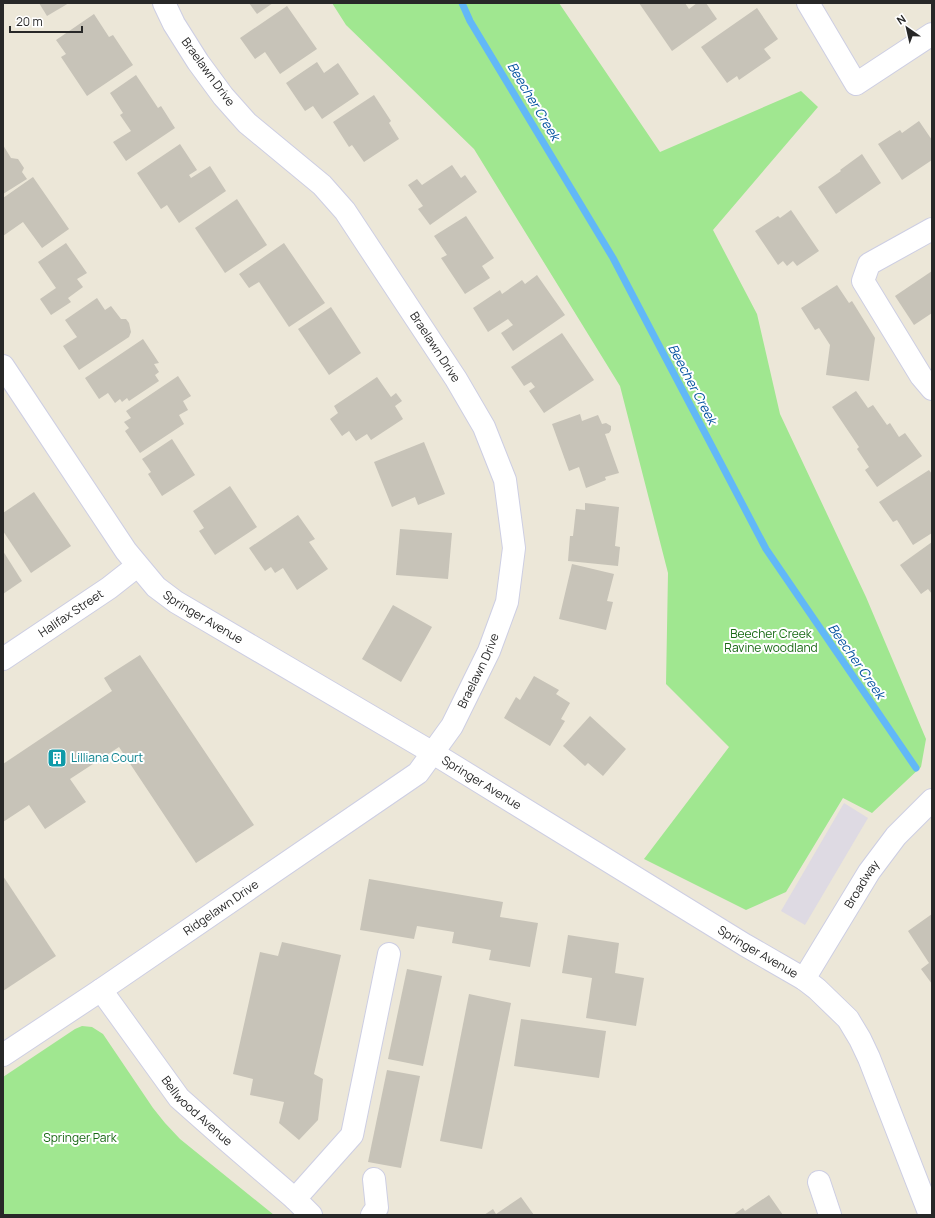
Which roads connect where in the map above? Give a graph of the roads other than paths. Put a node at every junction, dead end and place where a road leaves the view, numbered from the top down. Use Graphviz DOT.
graph roads {
  1 [pos="164,3"];
  2 [pos="808,3"];
  3 [pos="932,34"];
  4 [pos="932,229"];
  5 [pos="3,366"];
  6 [pos="932,389"];
  7 [pos="137,566"];
  8 [pos="3,659"];
  9 [pos="433,753"];
  10 [pos="932,800"];
  11 [pos="389,954"];
  12 [pos="804,978"];
  13 [pos="101,990"];
  14 [pos="3,1055"];
  15 [pos="374,1179"];
  16 [pos="819,1182"];
  17 [pos="295,1199"];
  18 [pos="311,1215"];
  19 [pos="372,1215"];
  20 [pos="830,1215"];
  21 [pos="930,1215"];
  1 -- 9 [label="street, Braelawn Drive"];
  2 -- 3 [label="street"];
  4 -- 6 [label="street"];
  5 -- 7 [label="street, Springer Avenue"];
  7 -- 8 [label="street, Halifax Street"];
  7 -- 9 [label="street, Springer Avenue"];
  9 -- 12 [label="street, Springer Avenue"];
  9 -- 13 [label="street, Ridgelawn Drive"];
  10 -- 12 [label="street, Broadway"];
  11 -- 17 [label="street"];
  12 -- 21 [label="street, Springer Avenue"];
  13 -- 14 [label="street, Ridgelawn Drive"];
  13 -- 17 [label="street, Bellwood Avenue"];
  15 -- 19 [label="street"];
  16 -- 20 [label="street"];
  17 -- 18 [label="street, Bellwood Avenue"];
}
